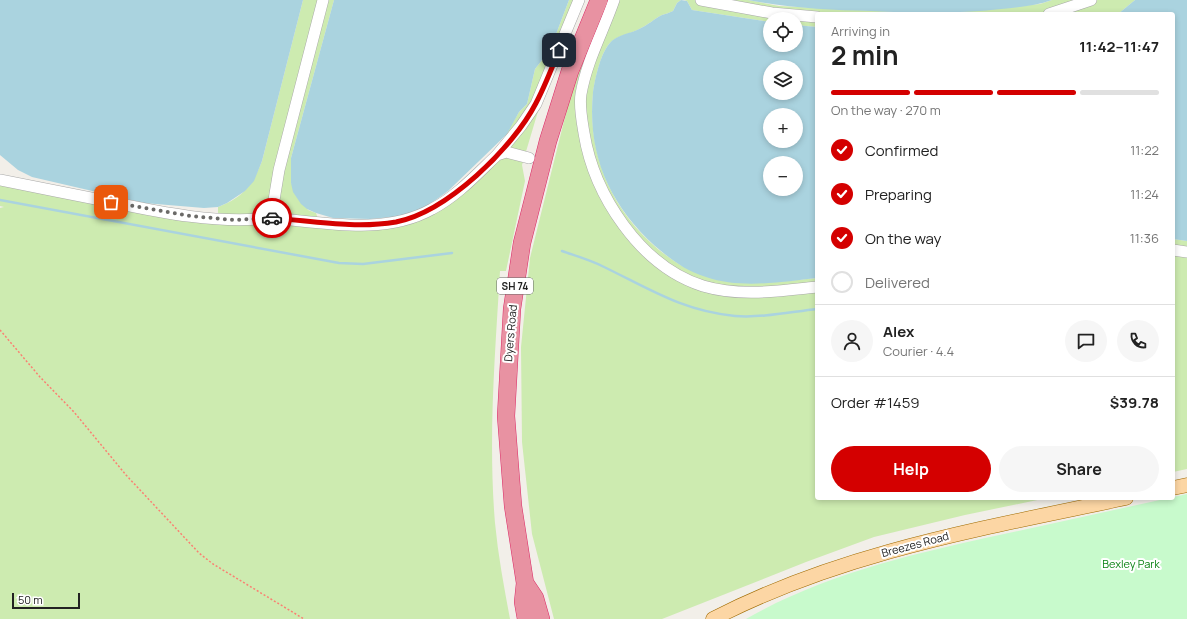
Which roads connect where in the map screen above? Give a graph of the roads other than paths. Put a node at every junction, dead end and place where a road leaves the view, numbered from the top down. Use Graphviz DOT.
graph roads {
  1 [pos="323,0"];
  2 [pos="579,0"];
  3 [pos="701,0"];
  4 [pos="1091,0"];
  5 [pos="611,1"];
  6 [pos="1055,12"];
  7 [pos="815,17"];
  8 [pos="497,154"];
  9 [pos="529,158"];
  10 [pos="0,180"];
  11 [pos="271,218"];
  12 [pos="1175,250"];
  13 [pos="1187,252"];
  14 [pos="815,287"];
  15 [pos="1187,485"];
  16 [pos="1175,488"];
  17 [pos="1117,500"];
  18 [pos="525,582"];
  19 [pos="526,619"];
  20 [pos="541,619"];
  21 [pos="713,619"];
  1 -- 11 [label="lane"];
  2 -- 8 [label="lane"];
  3 -- 7 [label="lane"];
  4 -- 6 [label="lane"];
  5 -- 14 [label="lane"];
  5 -- 18 [label="highway, Dyers Road / SH 74"];
  8 -- 9 [label="lane"];
  8 -- 11 [label="lane"];
  10 -- 11 [label="lane"];
  12 -- 13 [label="lane"];
  15 -- 16 [label="main road"];
  17 -- 21 [label="main road, Breezes Road"];
  18 -- 19 [label="highway, Dyers Road / SH 74"];
  18 -- 20 [label="highway, Dyers Road / SH 74"];
}
